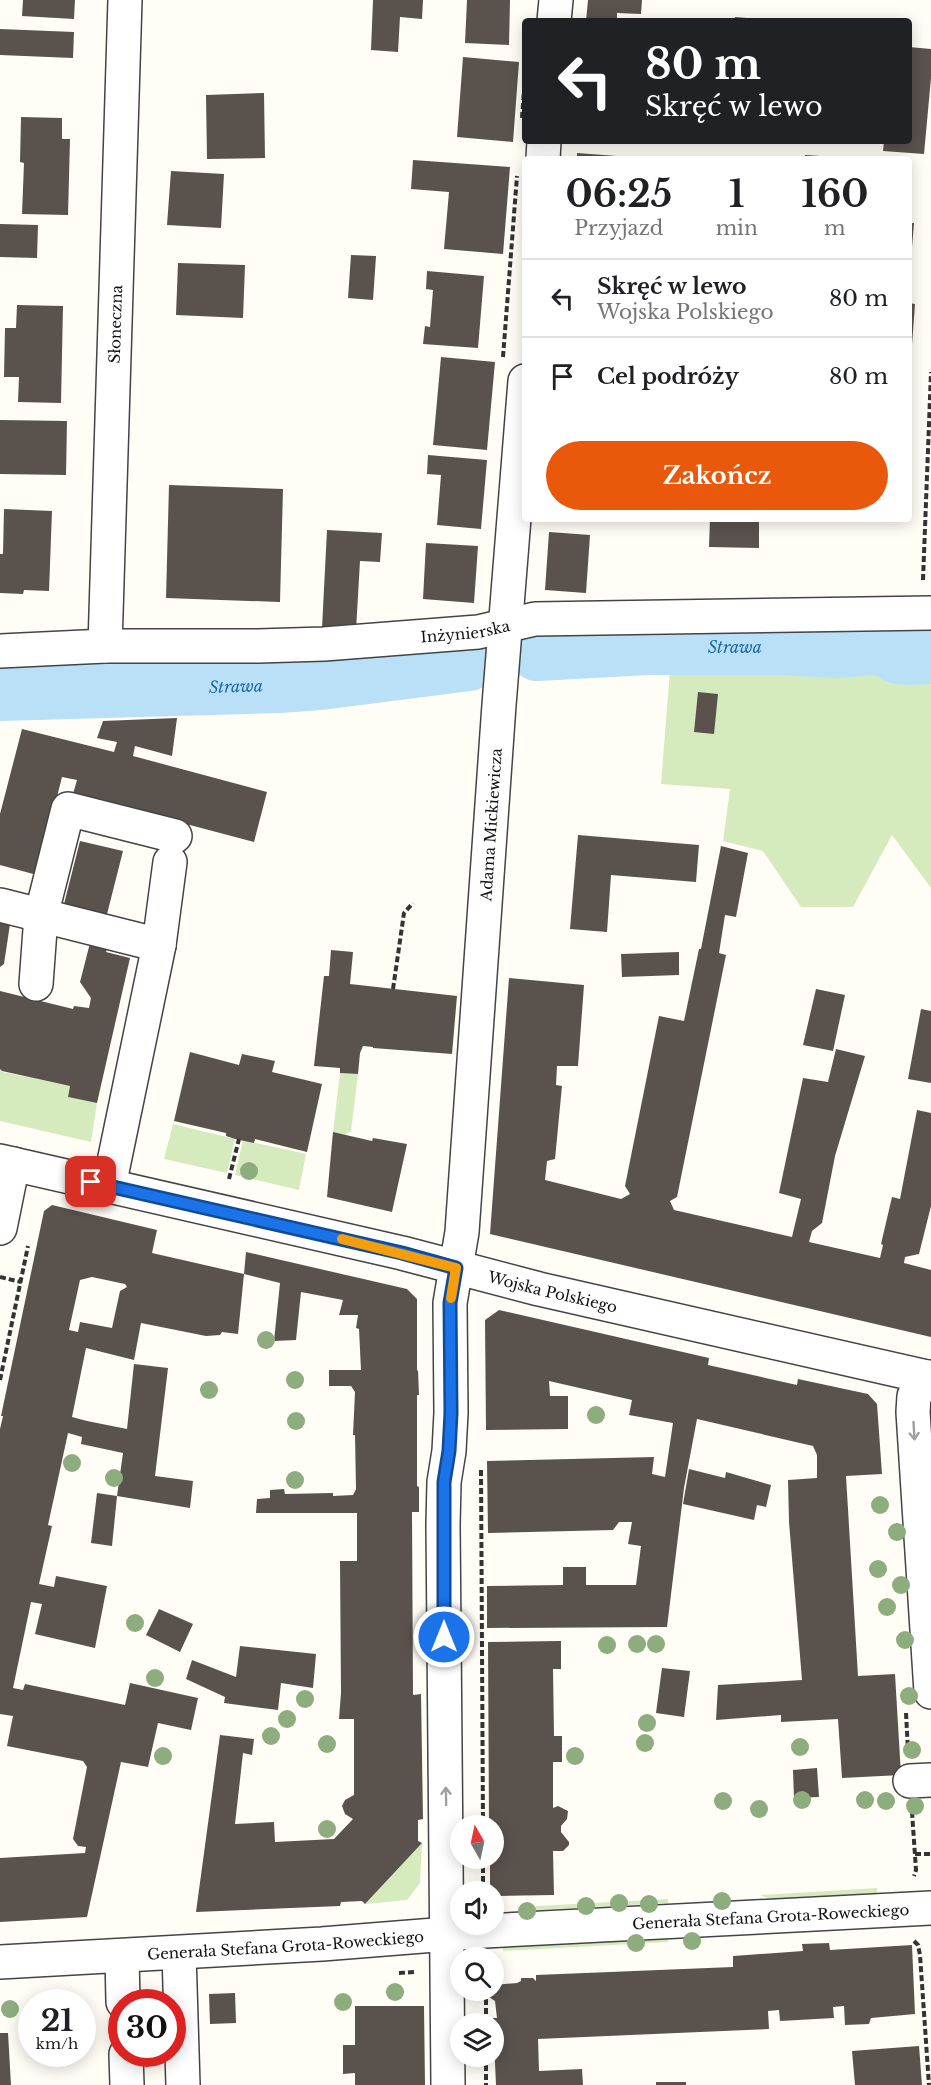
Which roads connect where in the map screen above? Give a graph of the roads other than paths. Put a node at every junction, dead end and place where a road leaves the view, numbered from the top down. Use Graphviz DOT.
graph roads {
  1 [pos="125,0"];
  2 [pos="556,0"];
  3 [pos="554,18"];
  4 [pos="522,419"];
  5 [pos="927,600"];
  6 [pos="105,646"];
  7 [pos="504,646"];
  8 [pos="0,651"];
  9 [pos="0,905"];
  10 [pos="41,916"];
  11 [pos="159,945"];
  12 [pos="36,984"];
  13 [pos="7,1162"];
  14 [pos="109,1186"];
  15 [pos="15,1233"];
  16 [pos="456,1268"];
  17 [pos="929,1377"];
  18 [pos="918,1701"];
  19 [pos="931,1908"];
  20 [pos="447,1934"];
  21 [pos="179,1953"];
  22 [pos="122,1956"];
  23 [pos="0,1962"];
  24 [pos="123,1989"];
  25 [pos="126,2067"];
  26 [pos="127,2085"];
  27 [pos="183,2085"];
  28 [pos="448,2085"];
  1 -- 6 [label="street, Słoneczna"];
  2 -- 3 [label="street"];
  4 -- 7 [label="street, Adama Mickiewicza"];
  5 -- 7 [label="street, Inżynierska"];
  6 -- 7 [label="street, Inżynierska"];
  6 -- 8 [label="street, Inżynierska"];
  7 -- 16 [label="street, Adama Mickiewicza"];
  9 -- 10 [label="street"];
  10 -- 11 [label="street"];
  10 -- 11 [label="street"];
  10 -- 12 [label="street"];
  11 -- 14 [label="street"];
  13 -- 14 [label="street, Wojska Polskiego"];
  13 -- 15 [label="street"];
  14 -- 16 [label="street, Wojska Polskiego"];
  16 -- 17 [label="street, Wojska Polskiego"];
  20 -- 16 [label="street, Adama Mickiewicza, one-way"];
  17 -- 18 [label="street, one-way"];
  19 -- 20 [label="street, Generała Stefana Grota-Roweckiego"];
  20 -- 21 [label="street, Generała Stefana Grota-Roweckiego"];
  20 -- 28 [label="street, Adama Mickiewicza"];
  21 -- 22 [label="street, Generała Stefana Grota-Roweckiego"];
  21 -- 27 [label="street"];
  22 -- 23 [label="street, Generała Stefana Grota-Roweckiego"];
  22 -- 24 [label="street"];
  25 -- 26 [label="street"];
}
